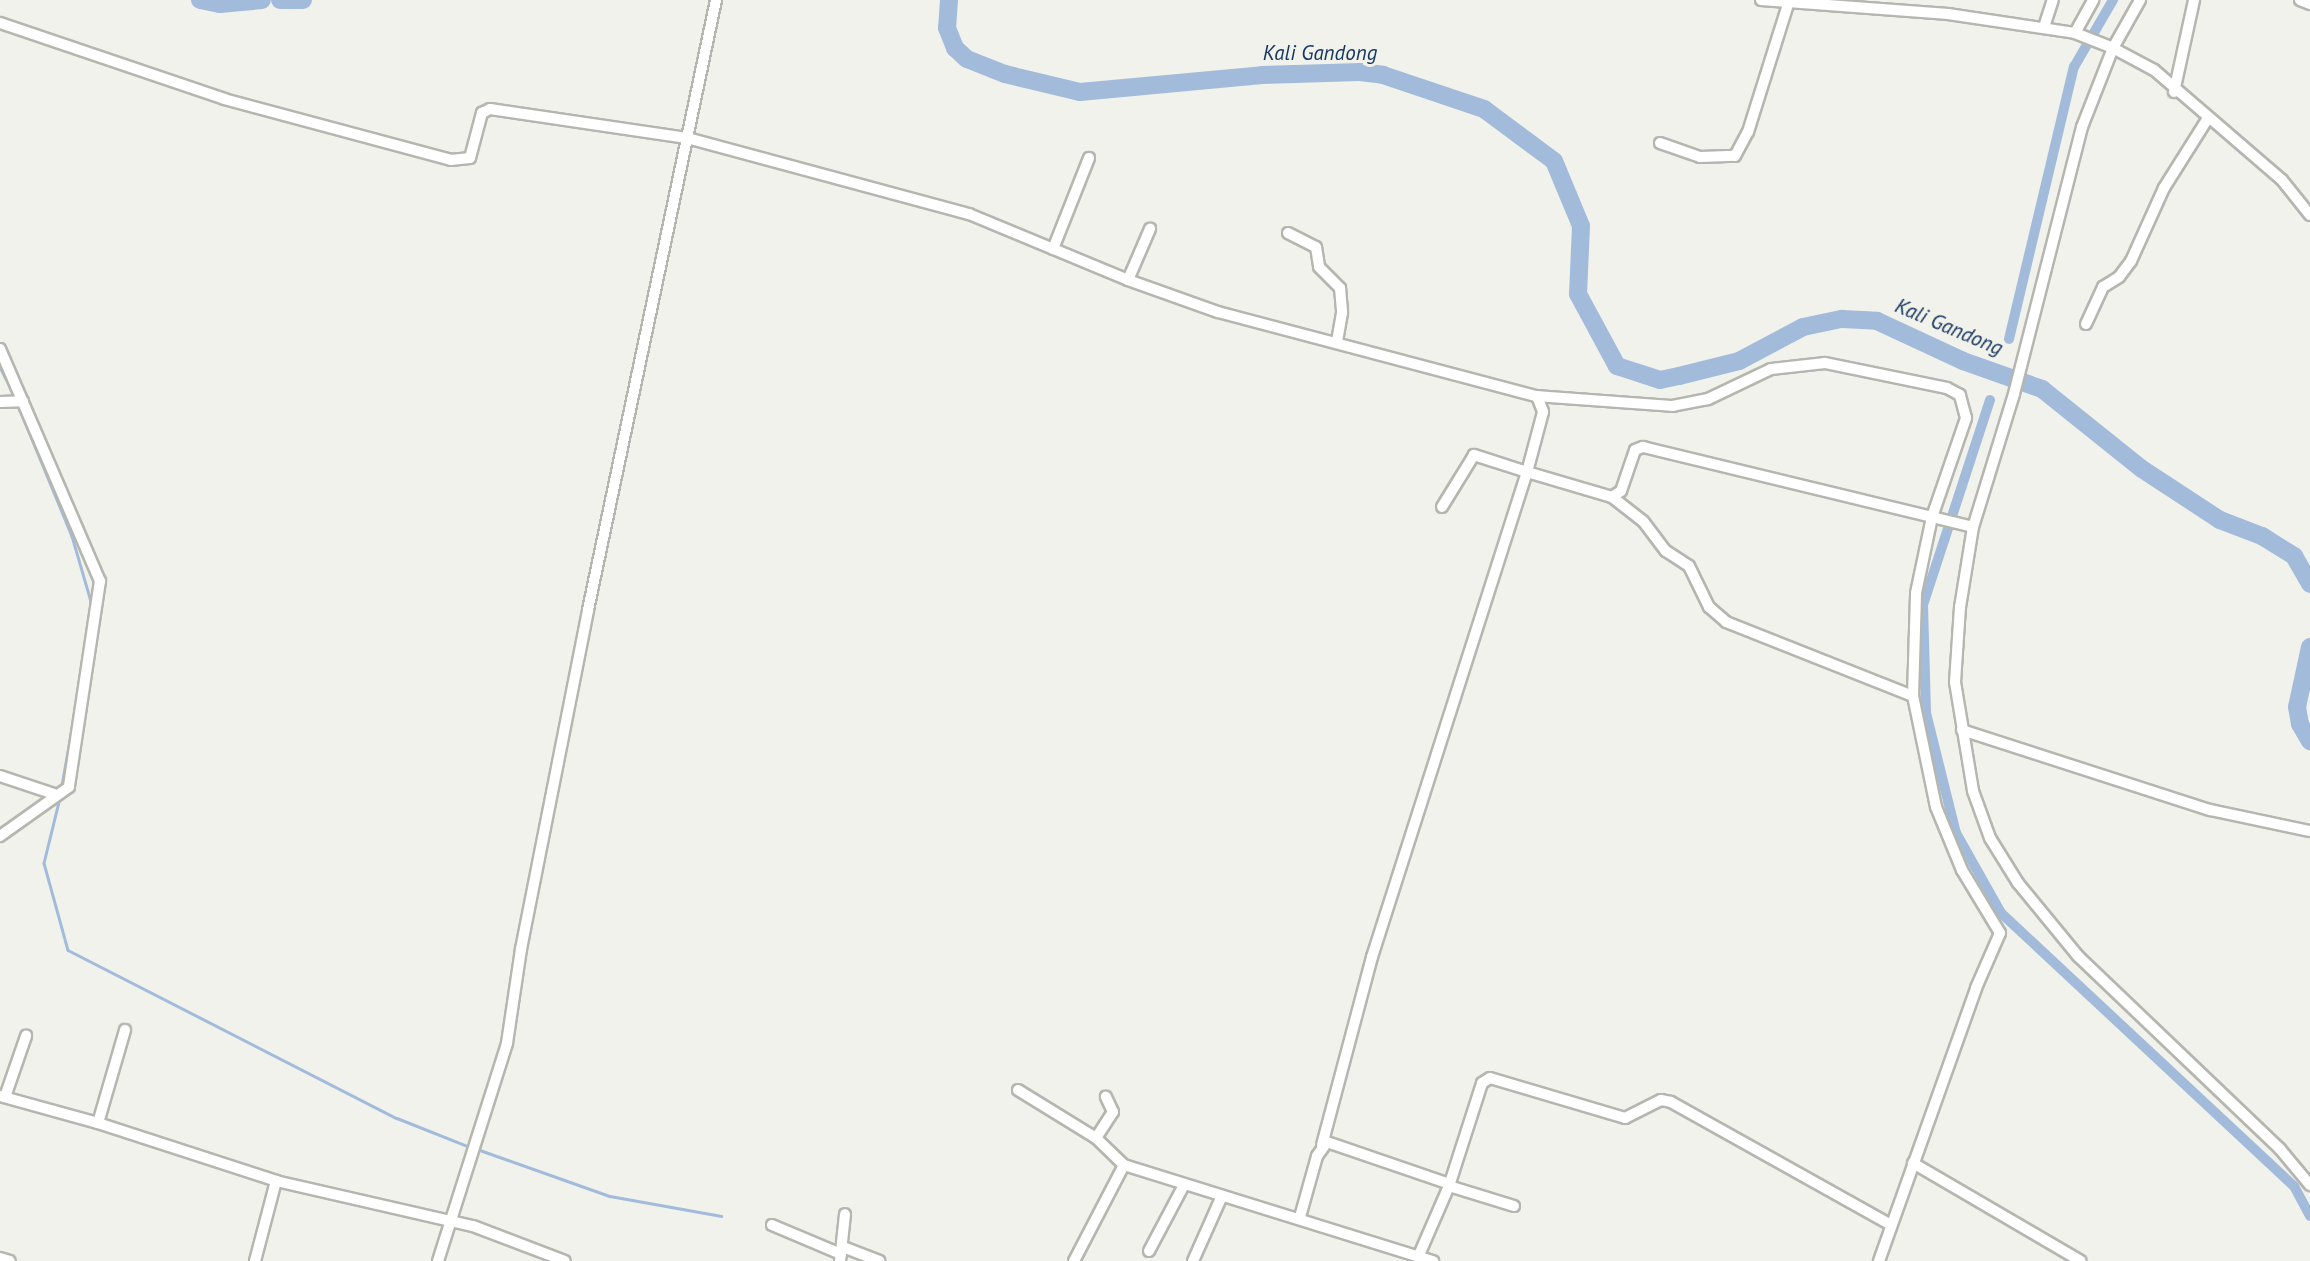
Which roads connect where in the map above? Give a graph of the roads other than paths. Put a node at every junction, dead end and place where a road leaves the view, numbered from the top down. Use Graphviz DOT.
graph roads {
  1 [pos="716,0"];
  2 [pos="1763,0"];
  3 [pos="2053,0"];
  4 [pos="2093,0"];
  5 [pos="2140,0"];
  6 [pos="2194,0"];
  7 [pos="2300,0"];
  8 [pos="1788,4"];
  9 [pos="2310,4"];
  10 [pos="0,23"];
  11 [pos="2044,27"];
  12 [pos="2079,35"];
  13 [pos="2109,46"];
  14 [pos="2174,92"];
  15 [pos="2208,118"];
  16 [pos="687,138"];
  17 [pos="1660,143"];
  18 [pos="1089,158"];
  19 [pos="2310,215"];
  20 [pos="1150,229"];
  21 [pos="1288,233"];
  22 [pos="1053,249"];
  23 [pos="1128,281"];
  24 [pos="2086,324"];
  25 [pos="1337,342"];
  26 [pos="0,349"];
  27 [pos="1537,396"];
  28 [pos="0,401"];
  29 [pos="19,402"];
  30 [pos="1527,472"];
  31 [pos="1612,497"];
  32 [pos="1442,507"];
  33 [pos="1938,518"];
  34 [pos="1969,526"];
  35 [pos="1913,696"];
  36 [pos="1962,730"];
  37 [pos="0,776"];
  38 [pos="59,793"];
  39 [pos="2310,831"];
  40 [pos="0,836"];
  41 [pos="125,1030"];
  42 [pos="26,1036"];
  43 [pos="1018,1090"];
  44 [pos="3,1097"];
  45 [pos="1106,1097"];
  46 [pos="98,1123"];
  47 [pos="1096,1138"];
  48 [pos="1322,1145"];
  49 [pos="1913,1163"];
  50 [pos="1124,1165"];
  51 [pos="276,1181"];
  52 [pos="1184,1185"];
  53 [pos="1450,1185"];
  54 [pos="2310,1185"];
  55 [pos="1222,1196"];
  56 [pos="1514,1206"];
  57 [pos="845,1214"];
  58 [pos="1300,1217"];
  59 [pos="452,1221"];
  60 [pos="772,1225"];
  61 [pos="1891,1225"];
  62 [pos="1149,1251"];
  63 [pos="841,1254"];
  64 [pos="1419,1255"];
  65 [pos="0,1258"];
  66 [pos="10,1261"];
  67 [pos="255,1261"];
  68 [pos="438,1261"];
  69 [pos="565,1261"];
  70 [pos="879,1261"];
  71 [pos="1074,1261"];
  72 [pos="1193,1261"];
  73 [pos="1433,1261"];
  74 [pos="1879,1261"];
  75 [pos="2081,1261"];
  1 -- 16 [label="street"];
  2 -- 8 [label="street"];
  3 -- 11 [label="street"];
  4 -- 12 [label="street"];
  5 -- 13 [label="street"];
  6 -- 14 [label="street"];
  7 -- 9 [label="street"];
  8 -- 11 [label="street"];
  8 -- 17 [label="street"];
  10 -- 16 [label="street"];
  11 -- 12 [label="street"];
  12 -- 13 [label="street"];
  13 -- 14 [label="street"];
  13 -- 34 [label="street"];
  14 -- 15 [label="street"];
  15 -- 19 [label="street"];
  15 -- 24 [label="street"];
  16 -- 22 [label="street"];
  16 -- 59 [label="street"];
  18 -- 22 [label="street"];
  20 -- 23 [label="street"];
  21 -- 25 [label="street"];
  22 -- 23 [label="street"];
  23 -- 25 [label="street"];
  25 -- 27 [label="street"];
  26 -- 29 [label="street"];
  27 -- 30 [label="street"];
  27 -- 33 [label="street"];
  28 -- 29 [label="street"];
  29 -- 38 [label="street"];
  30 -- 31 [label="street"];
  30 -- 32 [label="street"];
  30 -- 48 [label="street"];
  31 -- 33 [label="street"];
  31 -- 35 [label="street"];
  33 -- 34 [label="street"];
  33 -- 35 [label="street"];
  34 -- 36 [label="street"];
  35 -- 49 [label="street"];
  36 -- 39 [label="street"];
  36 -- 54 [label="street"];
  37 -- 38 [label="street"];
  38 -- 40 [label="street"];
  41 -- 46 [label="street"];
  42 -- 44 [label="street"];
  43 -- 47 [label="street"];
  44 -- 46 [label="street"];
  45 -- 47 [label="street"];
  46 -- 51 [label="street"];
  47 -- 50 [label="street"];
  48 -- 53 [label="street"];
  48 -- 58 [label="street"];
  49 -- 61 [label="street"];
  49 -- 75 [label="street"];
  50 -- 52 [label="street"];
  50 -- 71 [label="street"];
  51 -- 59 [label="street"];
  51 -- 67 [label="street"];
  52 -- 55 [label="street"];
  52 -- 62 [label="street"];
  53 -- 56 [label="street"];
  53 -- 61 [label="street"];
  53 -- 64 [label="street"];
  55 -- 58 [label="street"];
  55 -- 72 [label="street"];
  57 -- 63 [label="street"];
  58 -- 64 [label="street"];
  59 -- 68 [label="street"];
  59 -- 69 [label="street"];
  60 -- 63 [label="street"];
  61 -- 74 [label="street"];
  63 -- 70 [label="street"];
  64 -- 73 [label="street"];
  65 -- 66 [label="street"];
}
